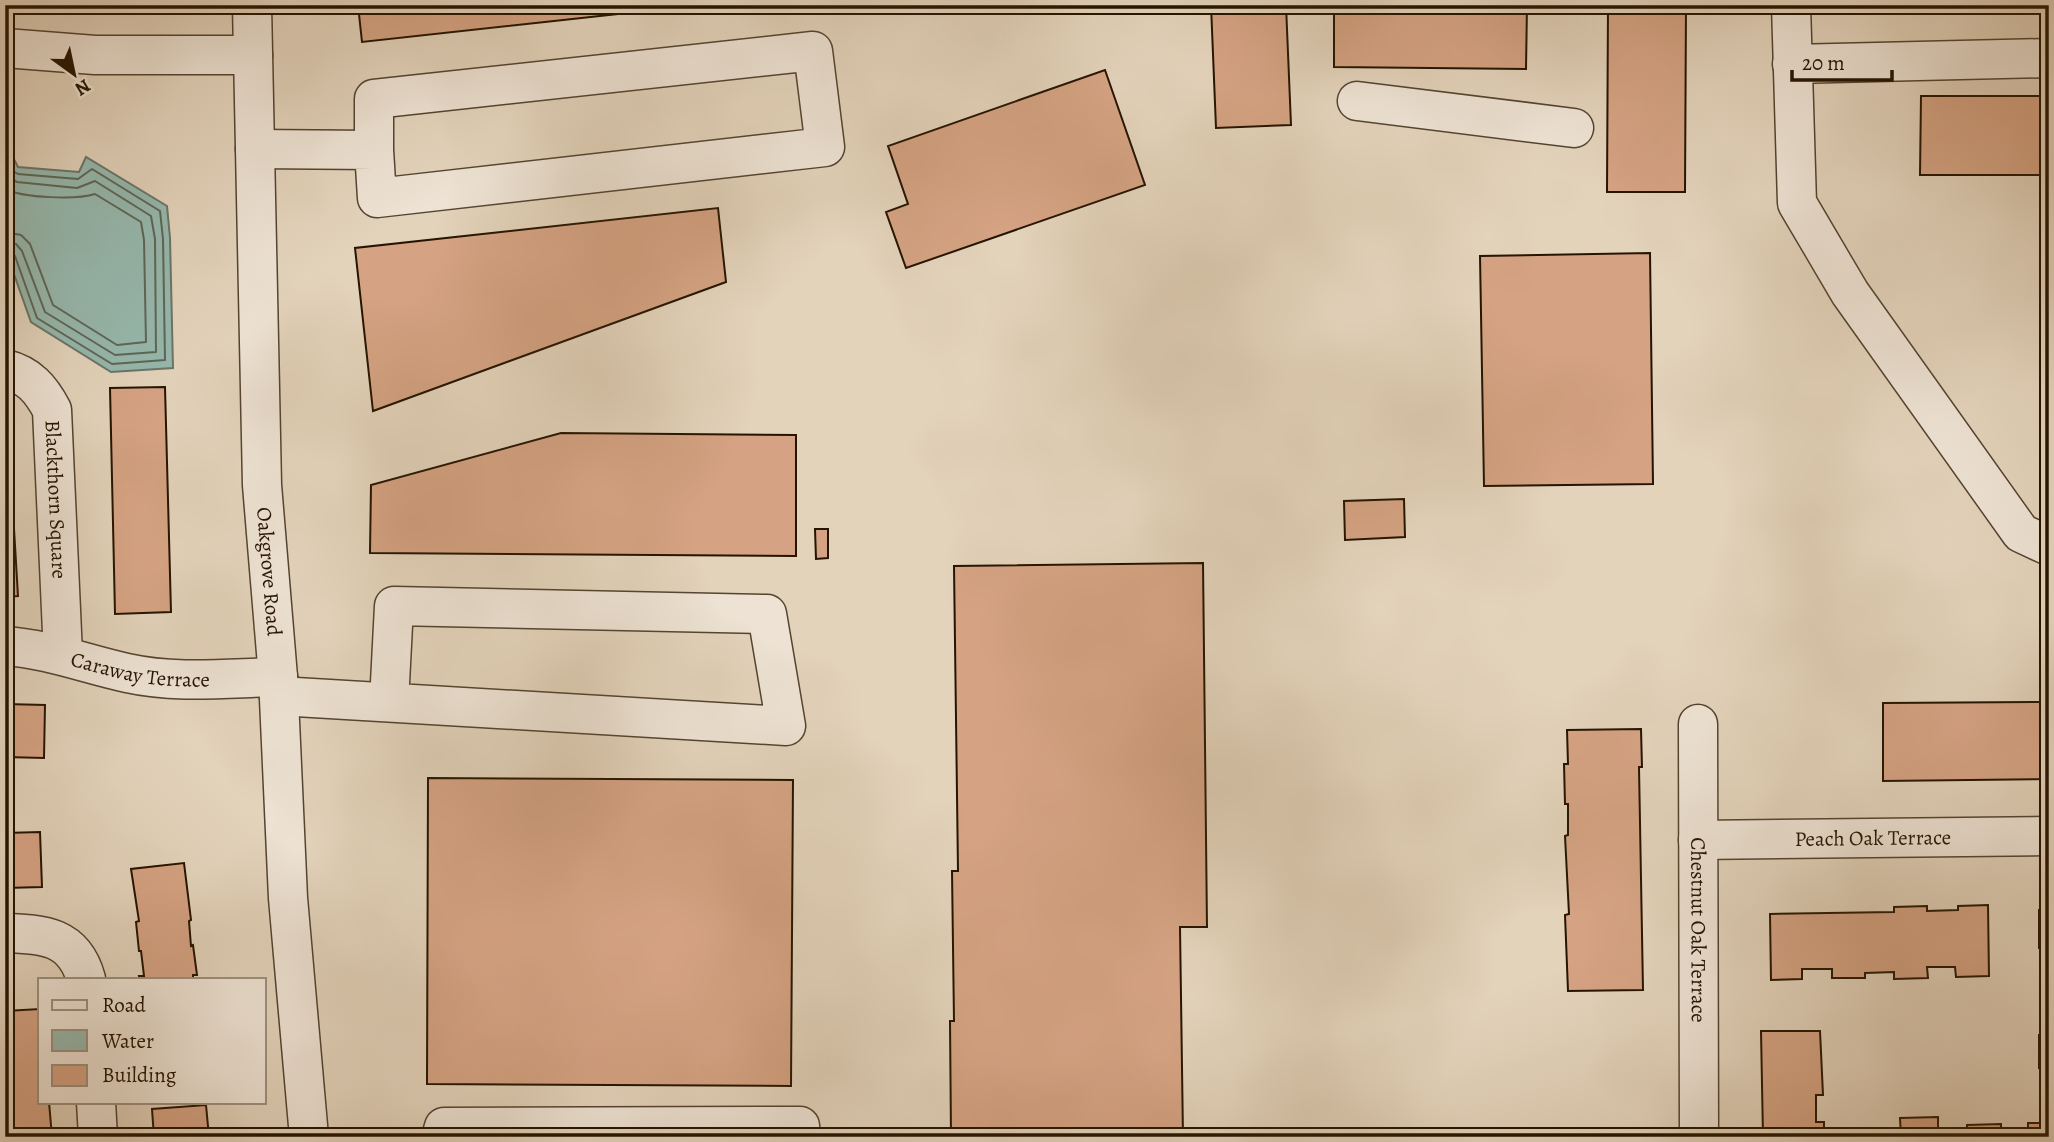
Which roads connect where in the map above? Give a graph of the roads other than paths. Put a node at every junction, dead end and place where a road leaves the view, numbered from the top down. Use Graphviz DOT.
graph roads {
  1 [pos="252,5"];
  2 [pos="1791,5"];
  3 [pos="5,48"];
  4 [pos="253,54"];
  5 [pos="2049,58"];
  6 [pos="1792,64"];
  7 [pos="1357,101"];
  8 [pos="1574,128"];
  9 [pos="255,149"];
  10 [pos="373,150"];
  11 [pos="5,369"];
  12 [pos="2049,546"];
  13 [pos="5,646"];
  14 [pos="63,655"];
  15 [pos="279,686"];
  16 [pos="389,702"];
  17 [pos="1698,724"];
  18 [pos="2049,836"];
  19 [pos="1698,840"];
  20 [pos="5,933"];
  21 [pos="86,978"];
  22 [pos="96,1104"];
  23 [pos="98,1137"];
  24 [pos="309,1137"];
  25 [pos="441,1137"];
  26 [pos="801,1137"];
  27 [pos="1699,1137"];
  1 -- 4 [label="street, Oakgrove Road"];
  2 -- 6 [label="street"];
  3 -- 4 [label="street"];
  4 -- 9 [label="street, Oakgrove Road"];
  5 -- 6 [label="street"];
  6 -- 12 [label="street"];
  7 -- 8 [label="street"];
  9 -- 10 [label="street"];
  9 -- 15 [label="street, Oakgrove Road"];
  10 -- 10 [label="street"];
  11 -- 14 [label="street, Blackthorn Square"];
  13 -- 14 [label="street, Caraway Terrace"];
  14 -- 15 [label="street, Caraway Terrace"];
  15 -- 16 [label="street, Caraway Terrace"];
  15 -- 24 [label="street, Oakgrove Road"];
  16 -- 16 [label="street, Caraway Terrace"];
  17 -- 19 [label="street, Chestnut Oak Terrace"];
  18 -- 19 [label="street, Peach Oak Terrace"];
  19 -- 27 [label="street, Chestnut Oak Terrace"];
  20 -- 21 [label="street"];
  22 -- 23 [label="street"];
  25 -- 26 [label="street"];
}
